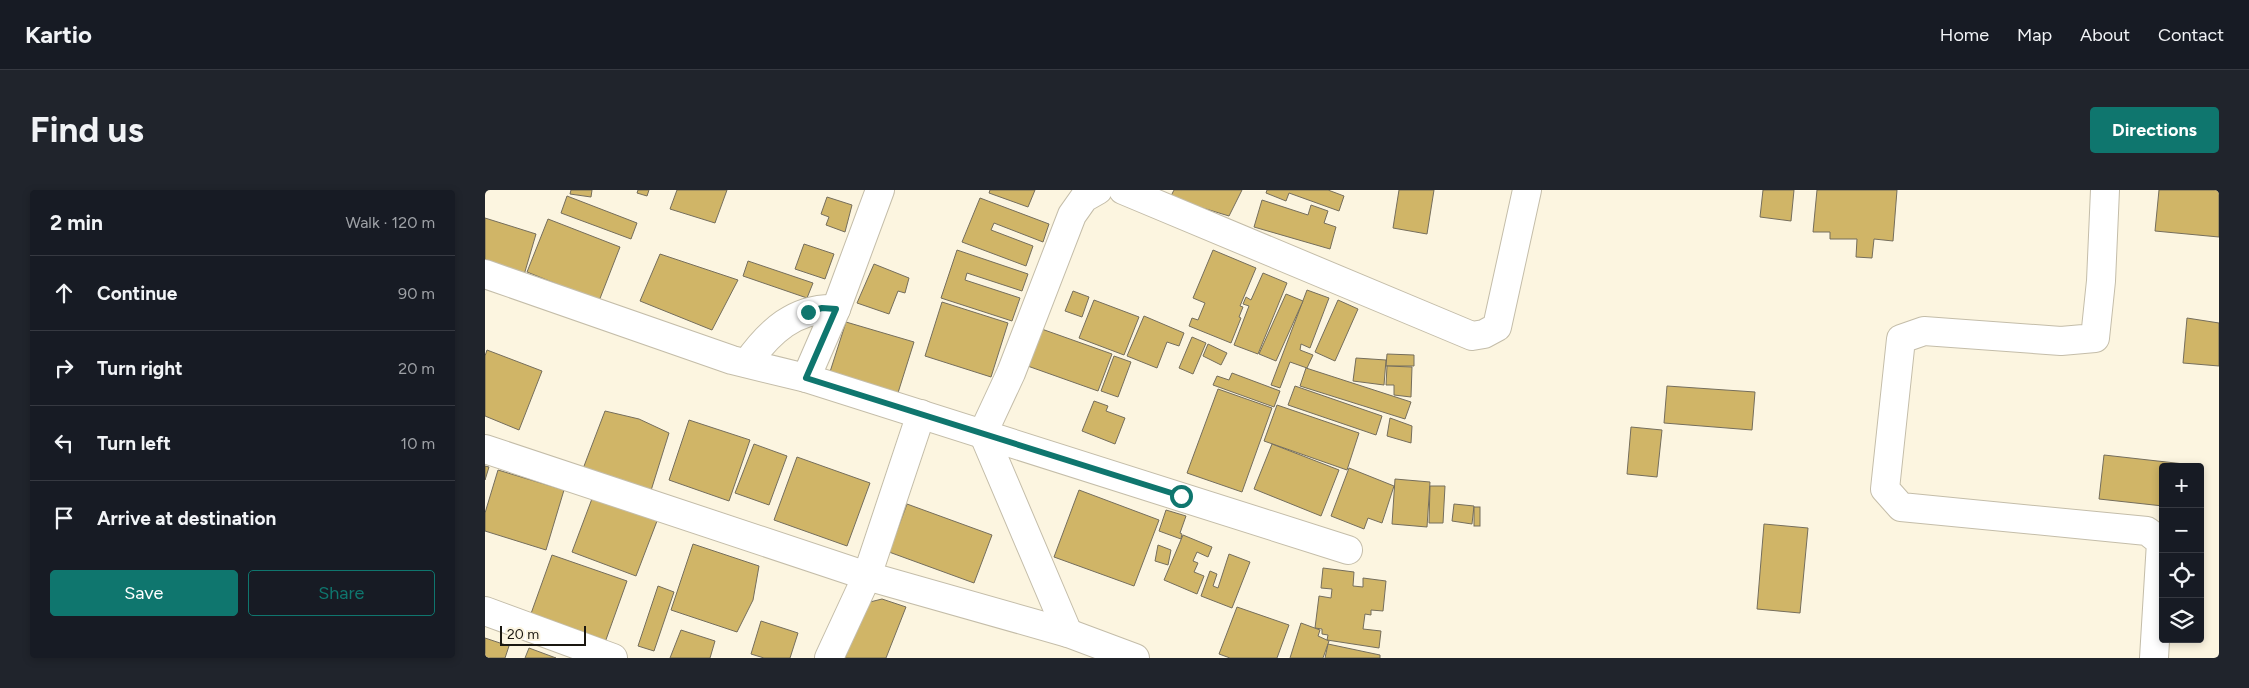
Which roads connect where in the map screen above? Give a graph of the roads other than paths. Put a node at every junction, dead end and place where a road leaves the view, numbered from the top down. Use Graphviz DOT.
graph roads {
  1 [pos="880,190"];
  2 [pos="1098,190"];
  3 [pos="1123,190"];
  4 [pos="1527,190"];
  5 [pos="2105,190"];
  6 [pos="485,274"];
  7 [pos="836,309"];
  8 [pos="747,363"];
  9 [pos="806,378"];
  10 [pos="921,414"];
  11 [pos="983,433"];
  12 [pos="485,449"];
  13 [pos="1348,550"];
  14 [pos="867,576"];
  15 [pos="485,610"];
  16 [pos="1068,633"];
  17 [pos="613,658"];
  18 [pos="829,658"];
  19 [pos="1135,658"];
  20 [pos="2154,658"];
  1 -- 7 [label="street"];
  2 -- 11 [label="street"];
  3 -- 4 [label="street"];
  5 -- 20 [label="street"];
  6 -- 8 [label="street"];
  7 -- 8 [label="street"];
  7 -- 9 [label="street"];
  8 -- 9 [label="street"];
  9 -- 10 [label="street"];
  10 -- 11 [label="street"];
  10 -- 14 [label="street"];
  11 -- 13 [label="street"];
  11 -- 16 [label="street"];
  12 -- 14 [label="street"];
  14 -- 16 [label="street"];
  14 -- 18 [label="street"];
  15 -- 17 [label="street"];
  16 -- 19 [label="street"];
}
